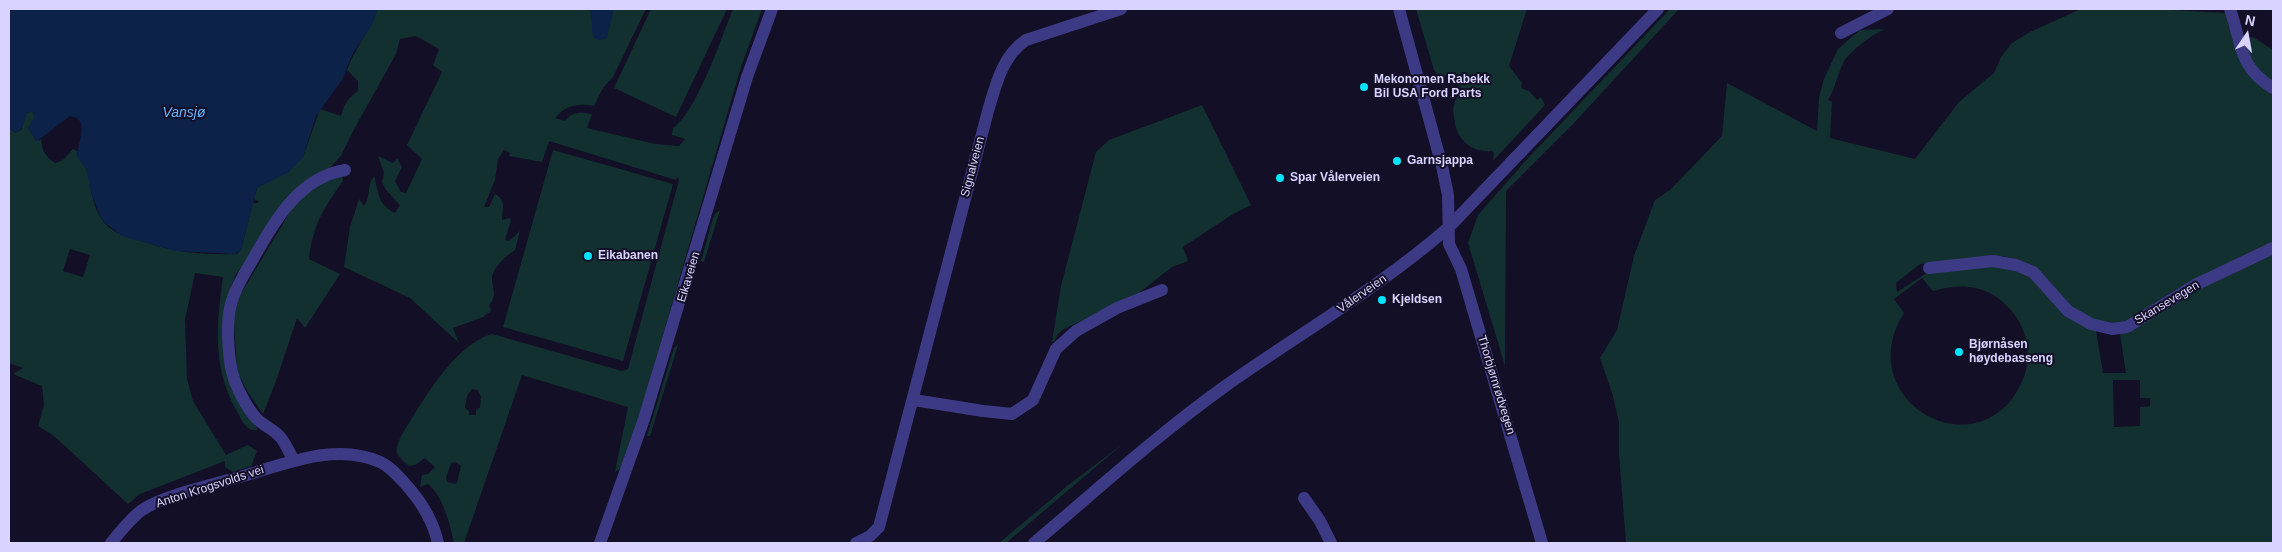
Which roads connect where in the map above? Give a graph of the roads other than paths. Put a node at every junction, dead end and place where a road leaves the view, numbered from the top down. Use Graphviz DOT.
graph roads {
  1 [pos="772,9"];
  2 [pos="1121,9"];
  3 [pos="1399,9"];
  4 [pos="1658,9"];
  5 [pos="1888,9"];
  6 [pos="2230,9"];
  7 [pos="1841,34"];
  8 [pos="2273,88"];
  9 [pos="345,170"];
  10 [pos="1449,228"];
  11 [pos="2273,248"];
  12 [pos="1929,268"];
  13 [pos="1162,290"];
  14 [pos="914,400"];
  15 [pos="294,461"];
  16 [pos="1304,498"];
  17 [pos="110,543"];
  18 [pos="438,543"];
  19 [pos="600,543"];
  20 [pos="856,543"];
  21 [pos="1034,543"];
  22 [pos="1331,543"];
  23 [pos="1542,543"];
  1 -- 19 [label="street, Eikaveien"];
  2 -- 14 [label="street, Signalveien"];
  3 -- 10 [label="street, Thorbjørnrødvegen"];
  4 -- 10 [label="street, Vålerveien"];
  5 -- 7 [label="street"];
  6 -- 8 [label="street"];
  9 -- 15 [label="street"];
  10 -- 21 [label="street, Vålerveien"];
  10 -- 23 [label="street, Thorbjørnrødvegen"];
  11 -- 12 [label="street, Skansevegen"];
  13 -- 14 [label="street"];
  14 -- 20 [label="street, Signalveien"];
  15 -- 17 [label="street, Anton Krogsvolds vei"];
  15 -- 18 [label="street, Anton Krogsvolds vei"];
  16 -- 22 [label="street"];
}
